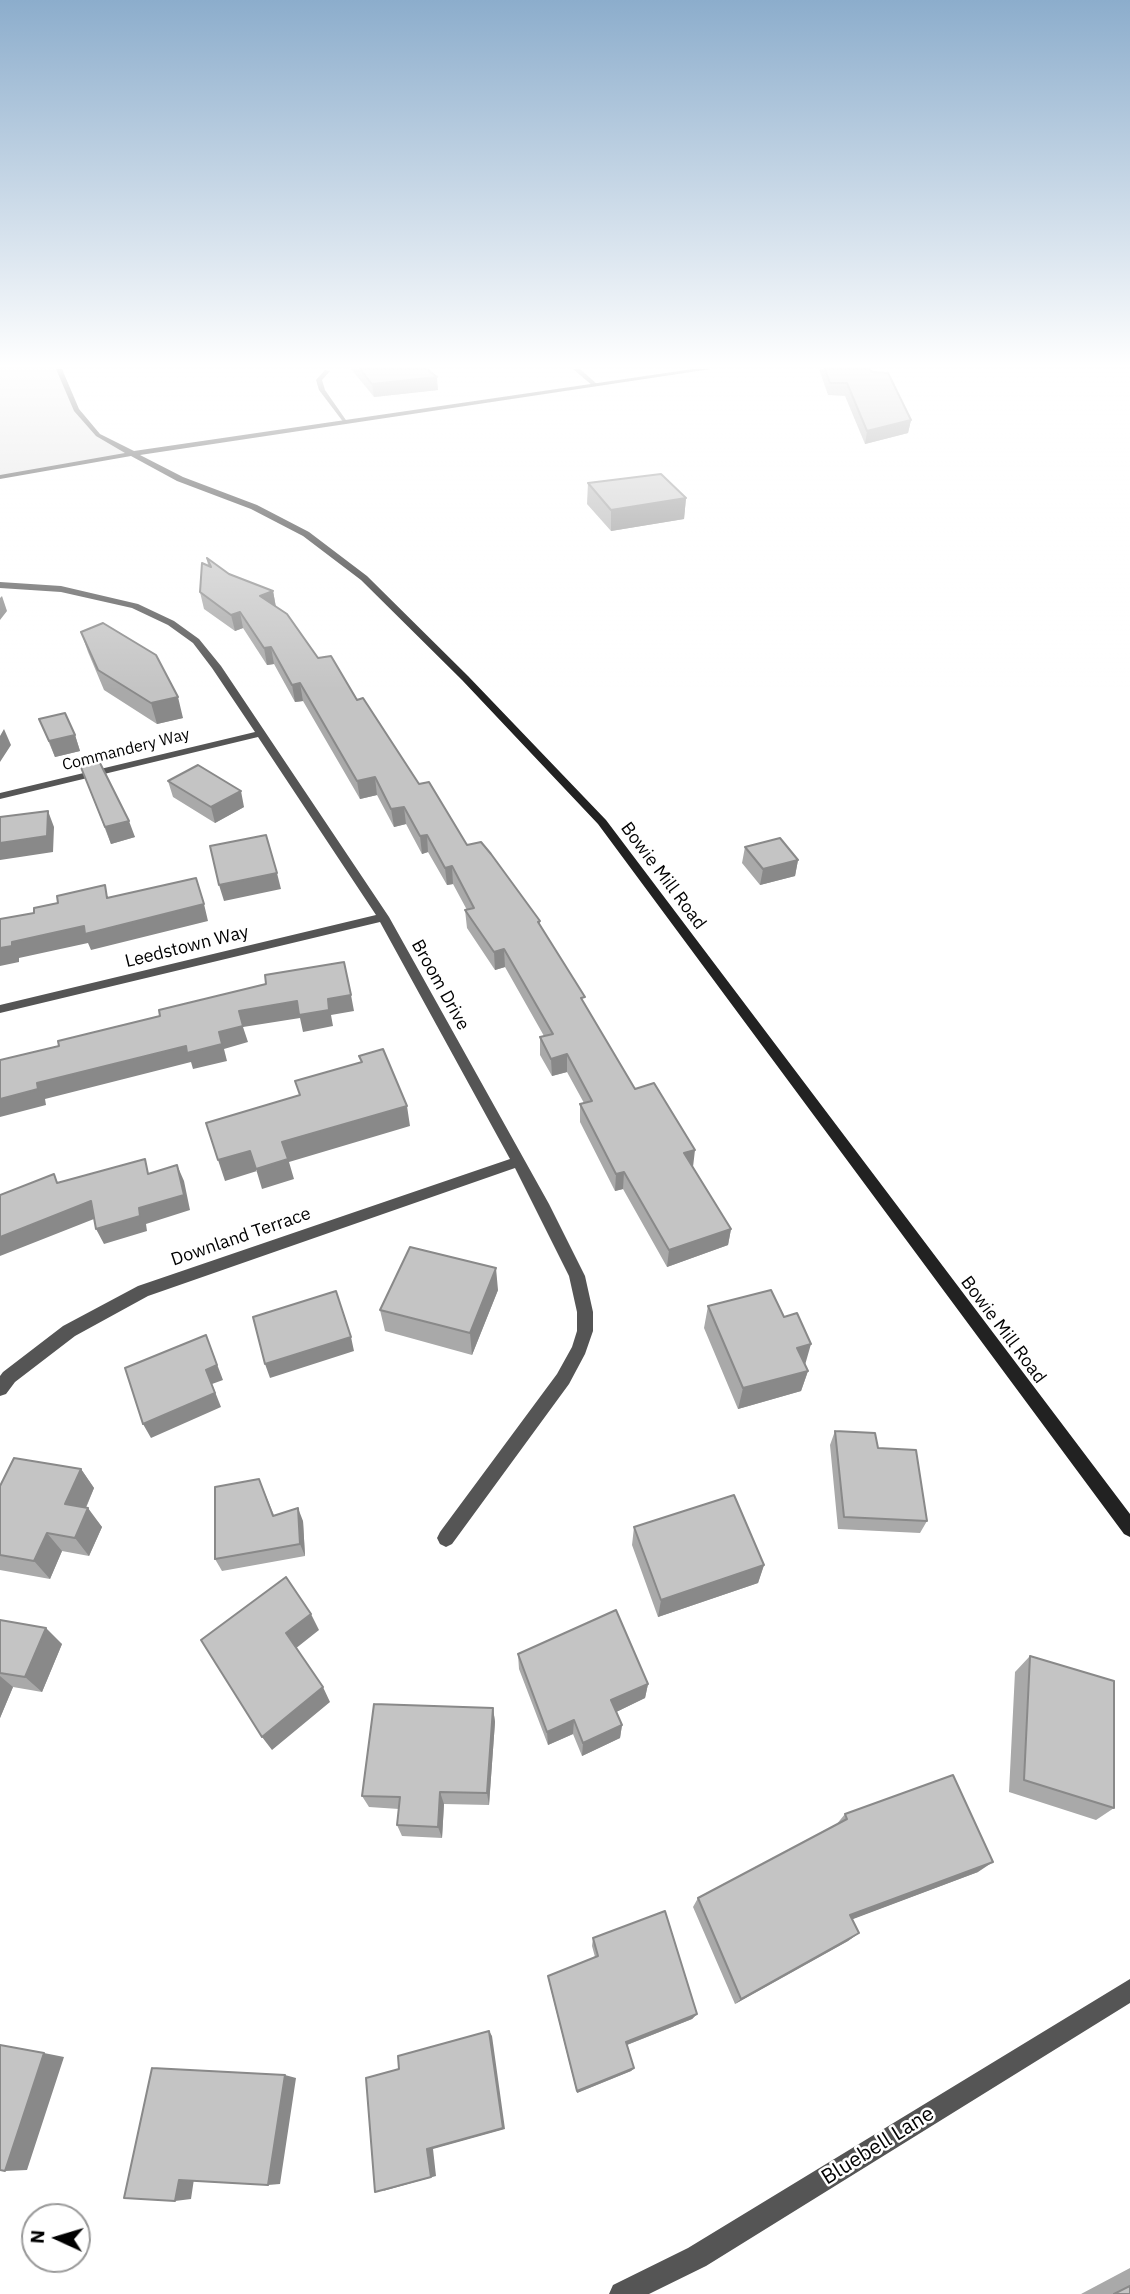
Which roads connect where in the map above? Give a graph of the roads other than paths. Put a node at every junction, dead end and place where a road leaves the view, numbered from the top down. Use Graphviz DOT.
graph roads {
  1 [pos="174,476"];
  2 [pos="0,585"];
  3 [pos="259,734"];
  4 [pos="0,796"];
  5 [pos="383,917"];
  6 [pos="0,1009"];
  7 [pos="516,1162"];
  8 [pos="0,1389"];
  9 [pos="1130,1528"];
  10 [pos="446,1538"];
  11 [pos="1130,1990"];
  12 [pos="622,2294"];
  1 -- 9 [label="street, Bowie Mill Road"];
  2 -- 3 [label="street, Broom Drive"];
  3 -- 4 [label="street, Commandery Way"];
  3 -- 5 [label="street, Broom Drive"];
  5 -- 6 [label="street, Leedstown Way"];
  5 -- 7 [label="street, Broom Drive"];
  7 -- 8 [label="street, Downland Terrace"];
  7 -- 10 [label="street, Broom Drive"];
  11 -- 12 [label="street, Bluebell Lane"];
}
